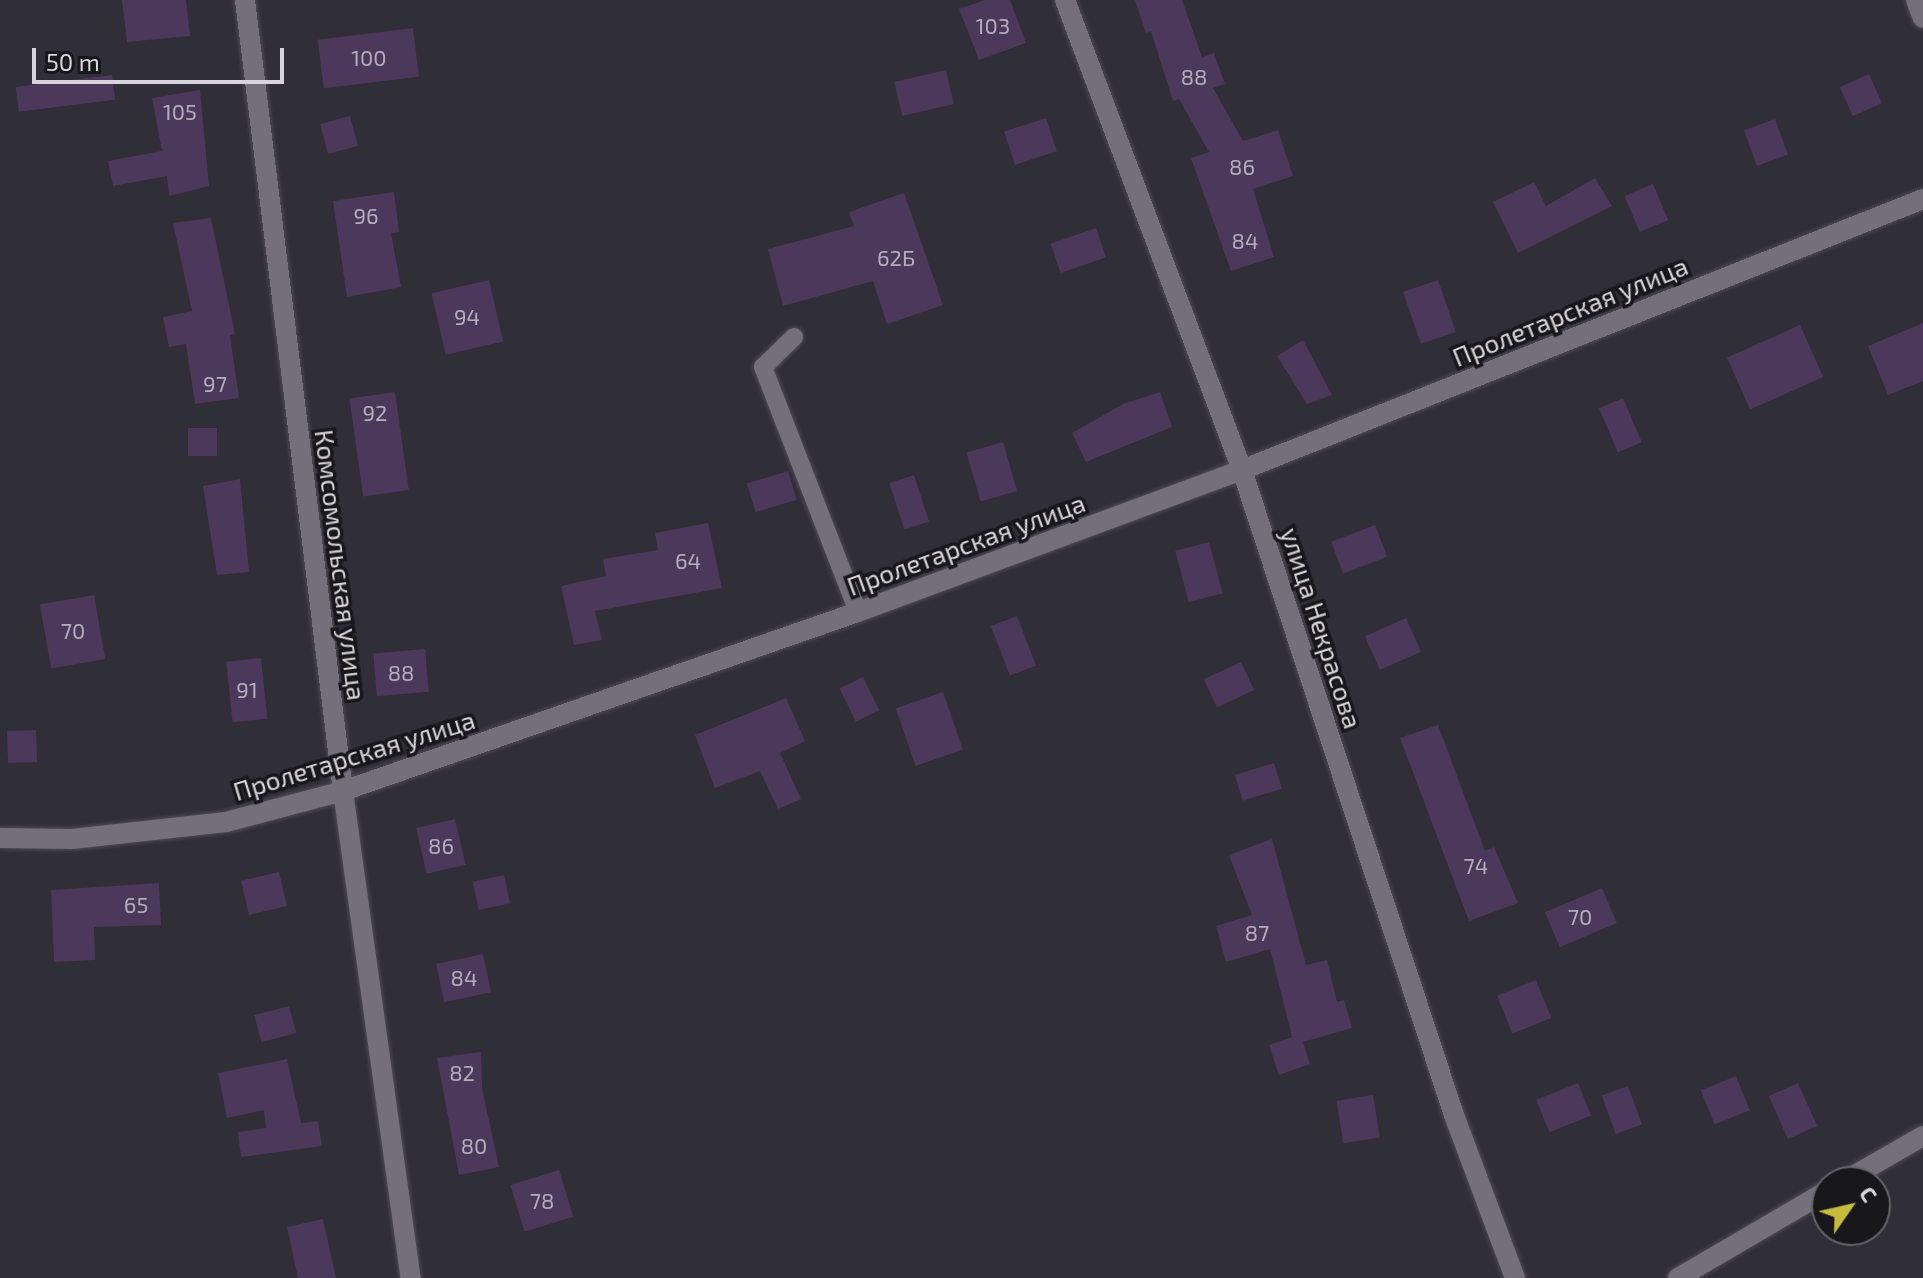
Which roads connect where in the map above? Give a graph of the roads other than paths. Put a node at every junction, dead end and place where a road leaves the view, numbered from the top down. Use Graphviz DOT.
graph roads {
  1 [pos="245,0"];
  2 [pos="1065,0"];
  3 [pos="1916,0"];
  4 [pos="1923,18"];
  5 [pos="1923,199"];
  6 [pos="794,337"];
  7 [pos="1242,470"];
  8 [pos="858,612"];
  9 [pos="343,791"];
  10 [pos="0,838"];
  11 [pos="1923,1136"];
  12 [pos="1871,1166"];
  13 [pos="1811,1200"];
  14 [pos="411,1278"];
  15 [pos="1515,1278"];
  16 [pos="1678,1278"];
  1 -- 9 [label="street, Комсомольская улица"];
  2 -- 7 [label="street, улица Некрасова"];
  3 -- 4 [label="street"];
  5 -- 7 [label="street, Пролетарская улица"];
  6 -- 8 [label="lane"];
  7 -- 8 [label="street, Пролетарская улица"];
  7 -- 15 [label="street, улица Некрасова"];
  8 -- 9 [label="street, Пролетарская улица"];
  9 -- 10 [label="street, Пролетарская улица"];
  9 -- 14 [label="street, Комсомольская улица"];
  11 -- 12 [label="street"];
  13 -- 16 [label="street"];
}
